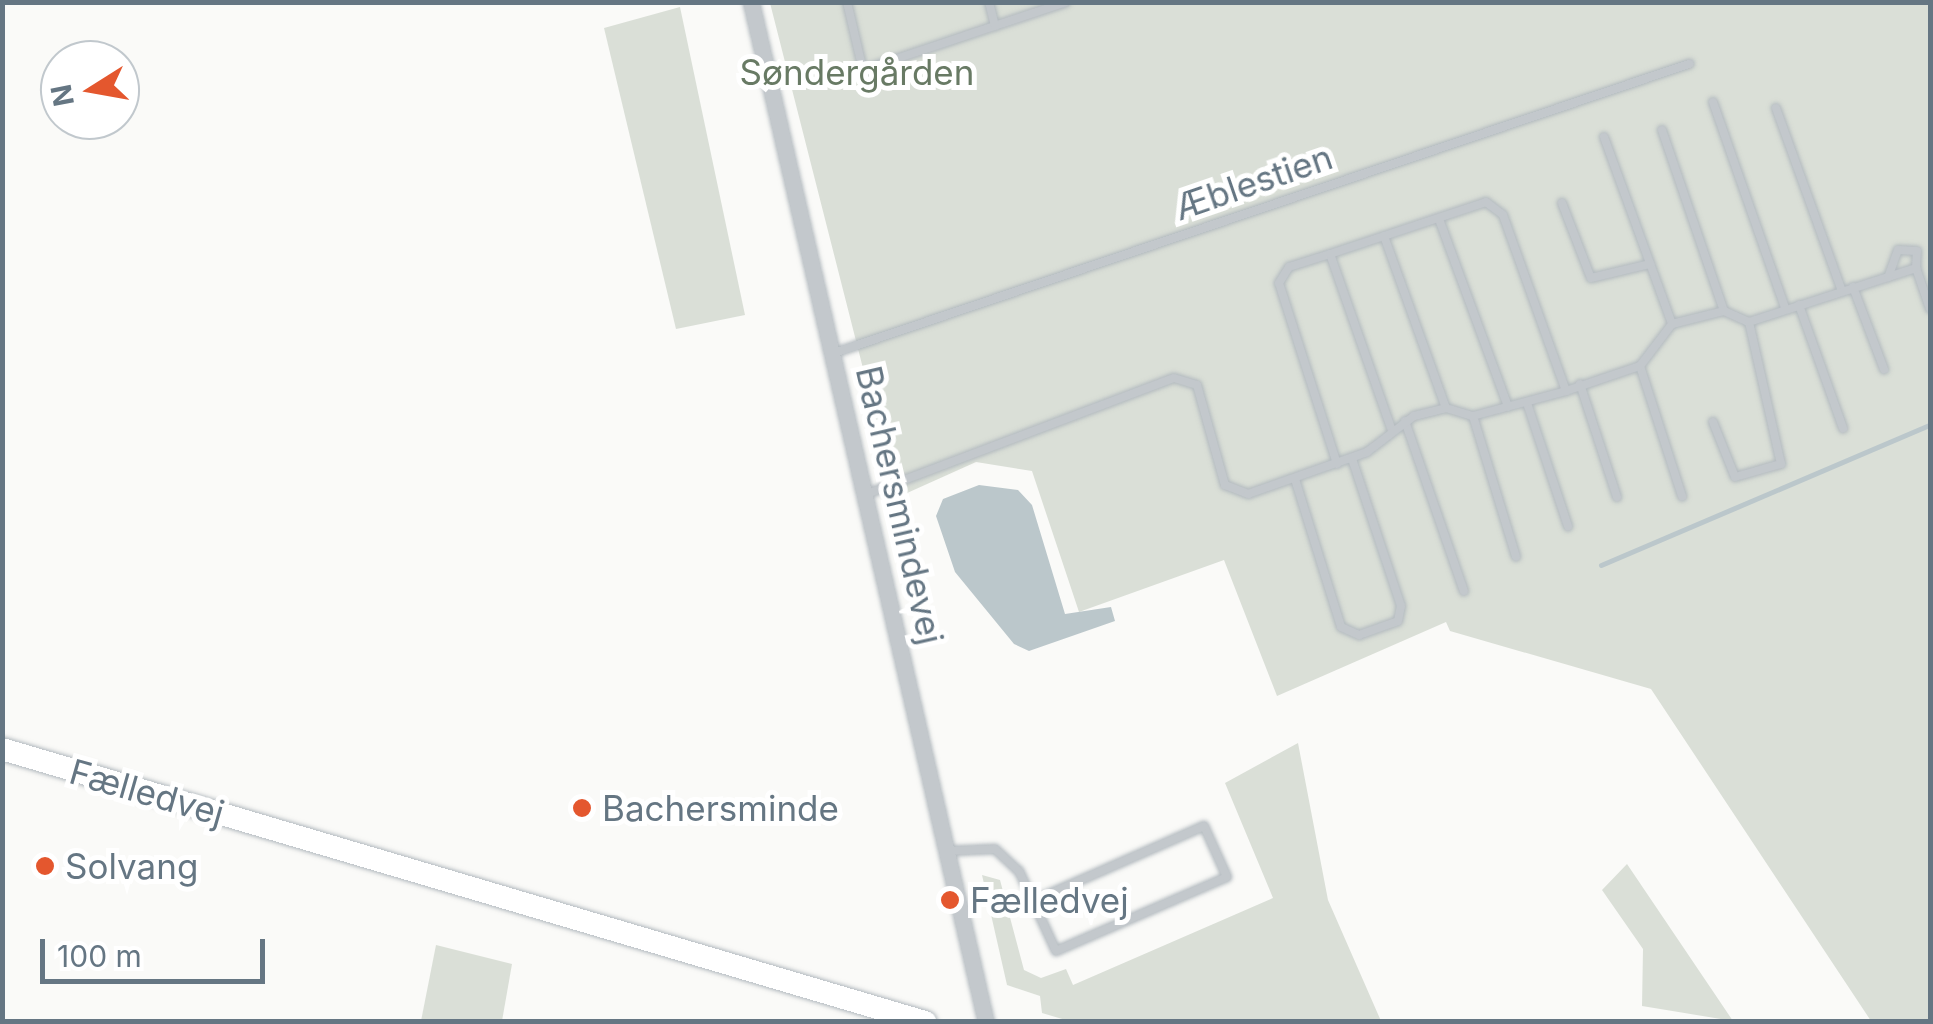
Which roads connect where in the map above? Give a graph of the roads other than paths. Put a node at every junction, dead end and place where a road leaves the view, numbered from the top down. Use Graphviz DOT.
graph roads {
  1 [pos="751,2"];
  2 [pos="847,2"];
  3 [pos="990,2"];
  4 [pos="1066,2"];
  5 [pos="995,26"];
  6 [pos="1690,64"];
  7 [pos="1713,102"];
  8 [pos="1776,108"];
  9 [pos="1662,130"];
  10 [pos="1604,138"];
  11 [pos="1562,203"];
  12 [pos="1439,219"];
  13 [pos="1384,236"];
  14 [pos="1330,254"];
  15 [pos="1650,264"];
  16 [pos="1919,266"];
  17 [pos="1888,276"];
  18 [pos="1853,287"];
  19 [pos="1927,288"];
  20 [pos="1842,291"];
  21 [pos="1799,306"];
  22 [pos="1930,308"];
  23 [pos="1786,310"];
  24 [pos="1724,311"];
  25 [pos="1749,322"];
  26 [pos="1672,324"];
  27 [pos="834,353"];
  28 [pos="1640,366"];
  29 [pos="1884,369"];
  30 [pos="1580,384"];
  31 [pos="1566,391"];
  32 [pos="1527,403"];
  33 [pos="1508,407"];
  34 [pos="1446,408"];
  35 [pos="1472,416"];
  36 [pos="1405,421"];
  37 [pos="1714,422"];
  38 [pos="1391,428"];
  39 [pos="1843,428"];
  40 [pos="1352,460"];
  41 [pos="1337,464"];
  42 [pos="1294,479"];
  43 [pos="867,494"];
  44 [pos="1617,496"];
  45 [pos="1682,496"];
  46 [pos="1568,526"];
  47 [pos="1516,557"];
  48 [pos="1464,591"];
  49 [pos="2,749"];
  50 [pos="948,851"];
  51 [pos="1032,900"];
  52 [pos="925,1022"];
  53 [pos="986,1022"];
  1 -- 27 [label="street, Bachersmindevej"];
  2 -- 5 [label="lane"];
  3 -- 5 [label="lane"];
  4 -- 5 [label="lane"];
  6 -- 27 [label="lane, Æblestien"];
  7 -- 23 [label="lane"];
  8 -- 20 [label="lane"];
  9 -- 24 [label="lane"];
  10 -- 15 [label="lane"];
  11 -- 15 [label="lane"];
  12 -- 13 [label="lane"];
  12 -- 31 [label="lane"];
  12 -- 33 [label="lane"];
  13 -- 14 [label="lane"];
  13 -- 34 [label="lane"];
  14 -- 38 [label="lane"];
  14 -- 41 [label="lane"];
  15 -- 26 [label="lane"];
  16 -- 17 [label="lane"];
  16 -- 17 [label="lane"];
  16 -- 19 [label="lane"];
  17 -- 18 [label="lane"];
  18 -- 20 [label="lane"];
  18 -- 29 [label="lane"];
  19 -- 22 [label="lane"];
  20 -- 21 [label="lane"];
  21 -- 23 [label="lane"];
  21 -- 39 [label="lane"];
  23 -- 25 [label="lane"];
  24 -- 25 [label="lane"];
  24 -- 26 [label="lane"];
  25 -- 37 [label="lane"];
  26 -- 28 [label="lane"];
  27 -- 43 [label="street, Bachersmindevej"];
  28 -- 30 [label="lane"];
  28 -- 45 [label="lane"];
  30 -- 31 [label="lane"];
  30 -- 44 [label="lane"];
  31 -- 32 [label="lane"];
  32 -- 33 [label="lane"];
  32 -- 46 [label="lane"];
  33 -- 35 [label="lane"];
  34 -- 35 [label="lane"];
  34 -- 36 [label="lane"];
  35 -- 47 [label="lane"];
  36 -- 38 [label="lane"];
  36 -- 48 [label="lane"];
  38 -- 40 [label="lane"];
  40 -- 41 [label="lane"];
  40 -- 42 [label="lane"];
  41 -- 42 [label="lane"];
  42 -- 43 [label="lane"];
  43 -- 50 [label="street, Bachersmindevej"];
  49 -- 52 [label="street, Fælledvej"];
  50 -- 51 [label="lane"];
  50 -- 53 [label="street, Bachersmindevej"];
  51 -- 51 [label="lane"];
}
